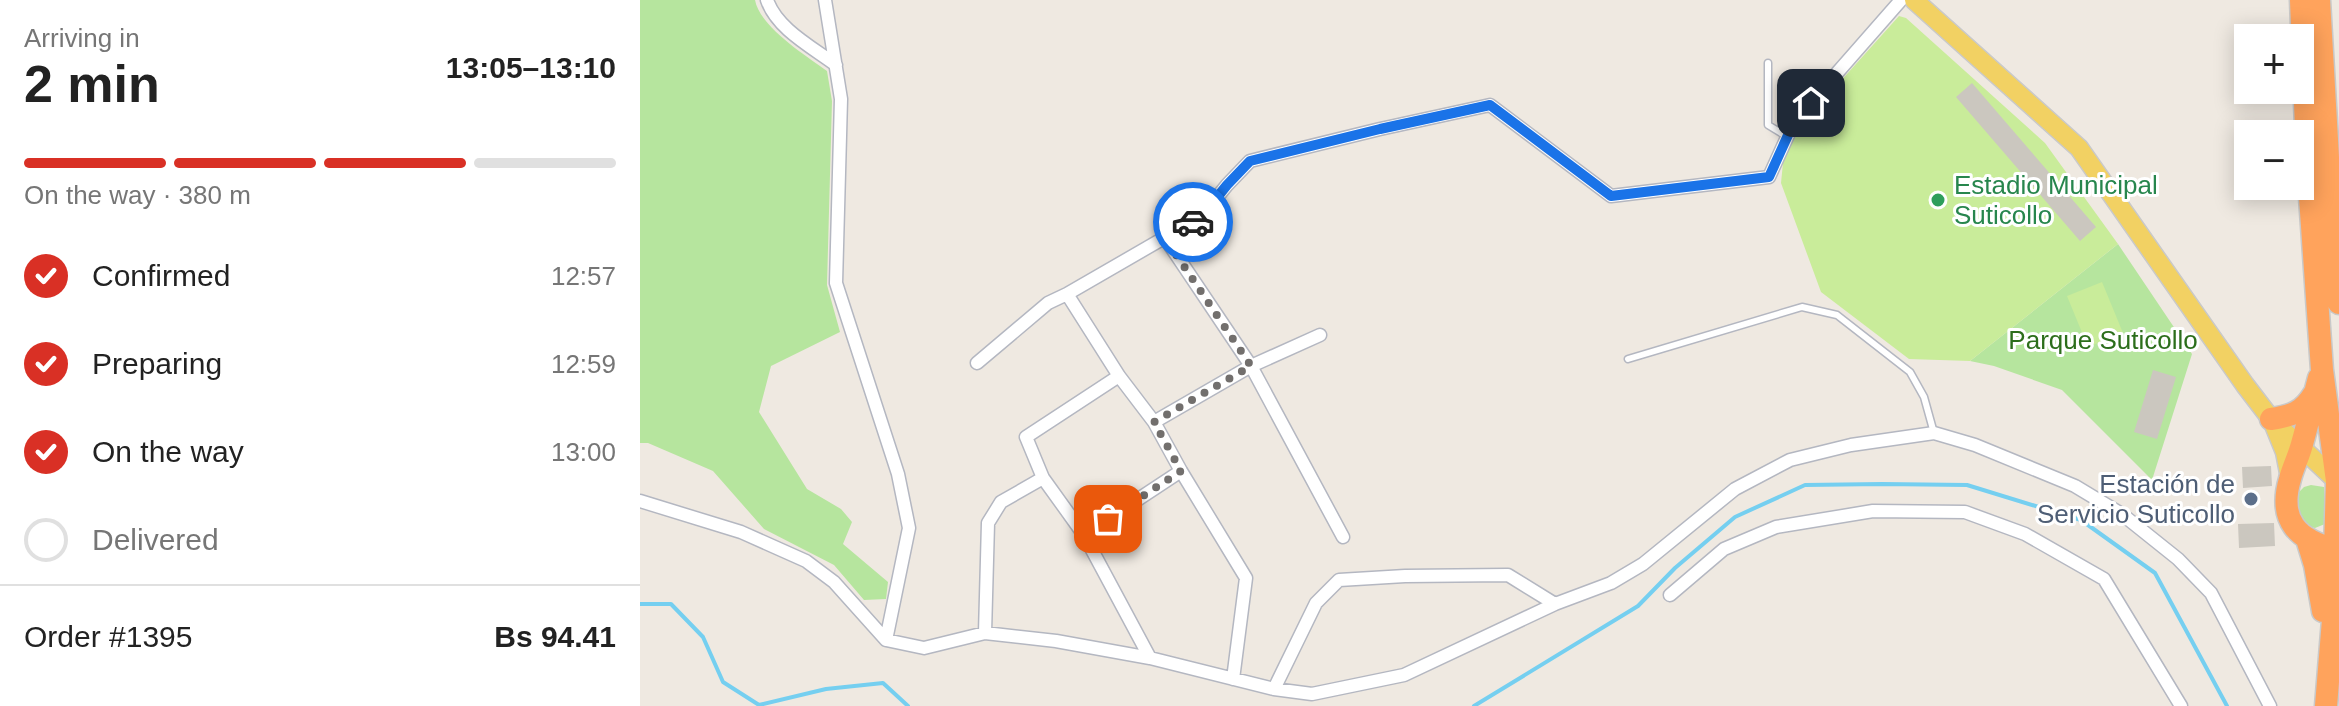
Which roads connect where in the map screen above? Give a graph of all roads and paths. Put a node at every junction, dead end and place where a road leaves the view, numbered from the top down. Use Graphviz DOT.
graph roads {
  1 [pos="767,0"];
  2 [pos="825,0"];
  3 [pos="1901,0"];
  4 [pos="1914,0"];
  5 [pos="2301,0"];
  6 [pos="2319,0"];
  7 [pos="1768,63"];
  8 [pos="836,65"];
  9 [pos="1786,136"];
  10 [pos="1165,238"];
  11 [pos="1067,294"];
  12 [pos="2339,303"];
  13 [pos="1320,335"];
  14 [pos="1628,359"];
  15 [pos="977,363"];
  16 [pos="1251,366"];
  17 [pos="2322,370"];
  18 [pos="1119,376"];
  19 [pos="2315,393"];
  20 [pos="2271,419"];
  21 [pos="1154,422"];
  22 [pos="1934,433"];
  23 [pos="2302,448"];
  24 [pos="1181,471"];
  25 [pos="1043,478"];
  26 [pos="2290,478"];
  27 [pos="2338,482"];
  28 [pos="640,501"];
  29 [pos="1084,535"];
  30 [pos="1343,537"];
  31 [pos="2307,539"];
  32 [pos="2336,550"];
  33 [pos="1670,595"];
  34 [pos="1555,604"];
  35 [pos="985,633"];
  36 [pos="886,640"];
  37 [pos="2330,652"];
  38 [pos="1150,658"];
  39 [pos="1233,679"];
  40 [pos="1274,689"];
  41 [pos="2181,706"];
  42 [pos="2270,706"];
  43 [pos="2326,706"];
  1 -- 8 [label="street"];
  2 -- 8 [label="street"];
  3 -- 9 [label="street"];
  4 -- 20 [label="main road"];
  5 -- 17 [label="highway"];
  6 -- 12 [label="highway"];
  7 -- 9 [label="lane"];
  8 -- 36 [label="street"];
  9 -- 10 [label="street"];
  10 -- 11 [label="street"];
  10 -- 16 [label="street"];
  11 -- 15 [label="street"];
  11 -- 18 [label="street"];
  13 -- 16 [label="street"];
  14 -- 22 [label="lane"];
  16 -- 21 [label="street"];
  16 -- 30 [label="street"];
  17 -- 19 [label="highway"];
  17 -- 27 [label="highway"];
  18 -- 21 [label="street"];
  18 -- 25 [label="street"];
  19 -- 20 [label="highway"];
  19 -- 23 [label="highway"];
  20 -- 23 [label="main road"];
  20 -- 26 [label="main road"];
  21 -- 24 [label="street"];
  22 -- 34 [label="street"];
  22 -- 42 [label="street"];
  23 -- 26 [label="highway"];
  23 -- 27 [label="main road"];
  24 -- 29 [label="street"];
  24 -- 39 [label="street"];
  25 -- 29 [label="street"];
  25 -- 35 [label="street"];
  26 -- 31 [label="highway"];
  27 -- 32 [label="highway"];
  28 -- 36 [label="street"];
  29 -- 38 [label="street"];
  31 -- 32 [label="highway"];
  31 -- 37 [label="highway"];
  32 -- 37 [label="highway"];
  33 -- 41 [label="street"];
  34 -- 40 [label="street"];
  34 -- 40 [label="street"];
  35 -- 36 [label="street"];
  35 -- 38 [label="street"];
  37 -- 43 [label="highway"];
  38 -- 39 [label="street"];
  39 -- 40 [label="street"];
}
